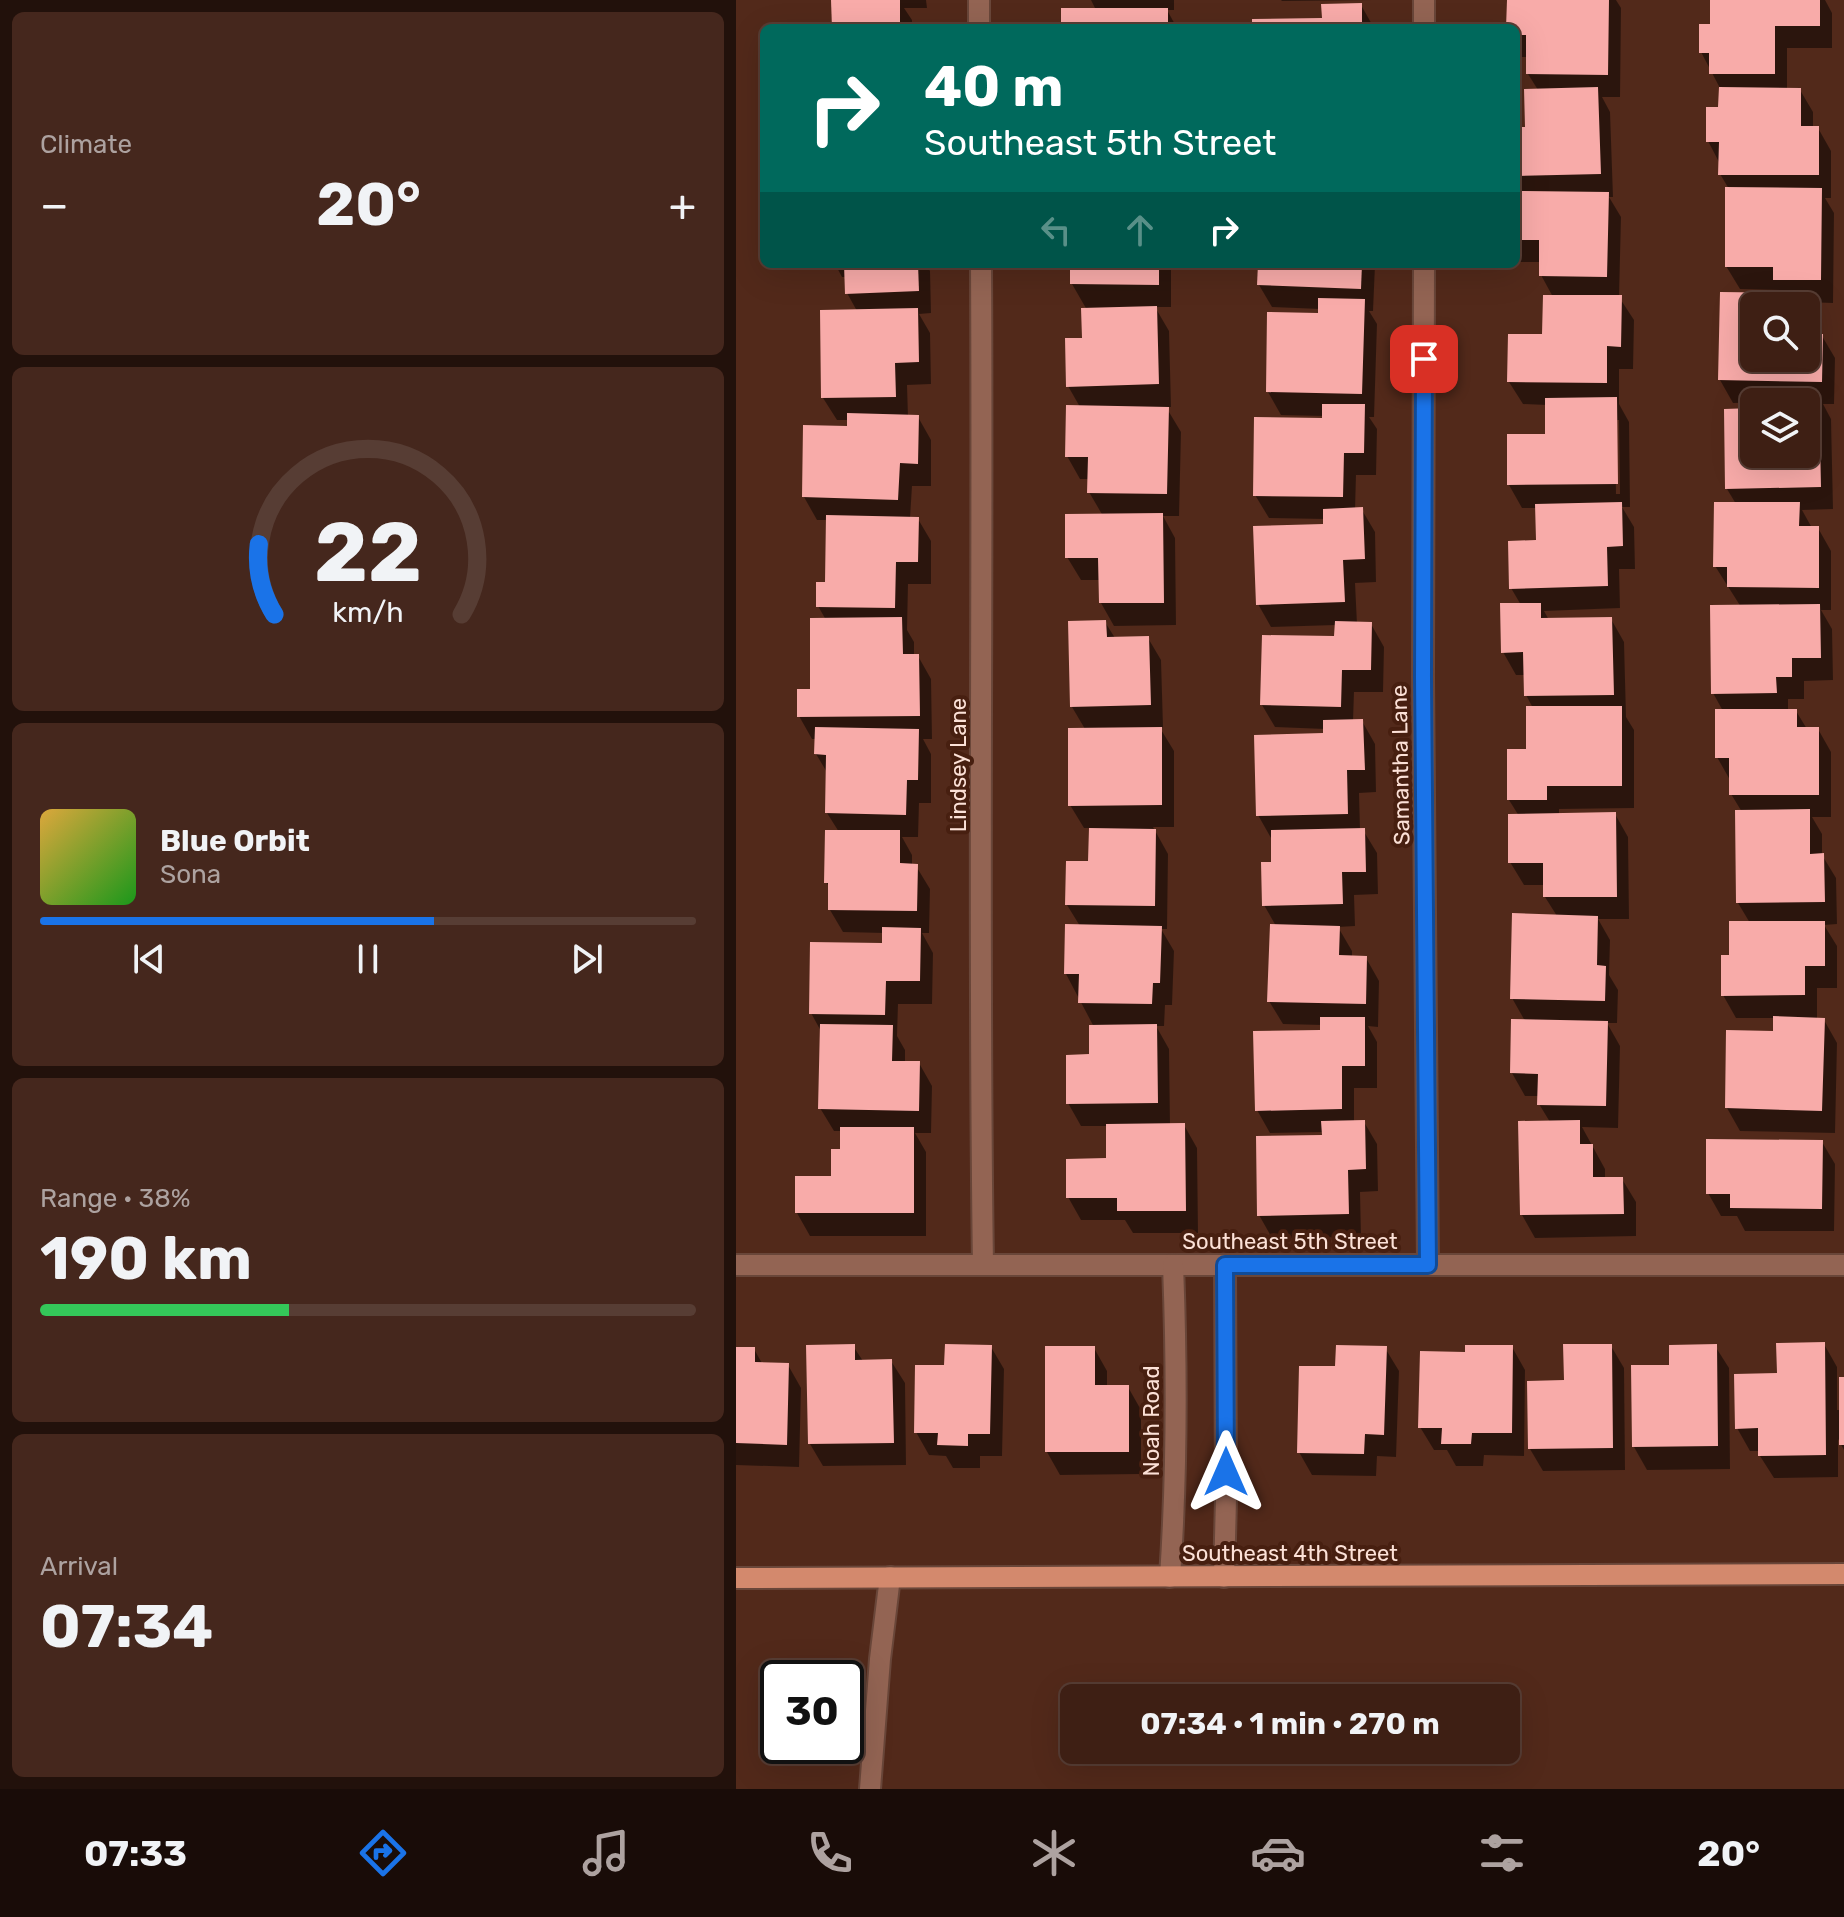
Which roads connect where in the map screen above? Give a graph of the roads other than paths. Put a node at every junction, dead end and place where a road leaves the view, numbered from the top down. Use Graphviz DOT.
graph roads {
  1 [pos="979,0"];
  2 [pos="1424,0"];
  3 [pos="979,24"];
  4 [pos="1424,24"];
  5 [pos="981,268"];
  6 [pos="1424,268"];
  7 [pos="736,1265"];
  8 [pos="983,1265"];
  9 [pos="1173,1265"];
  10 [pos="1225,1265"];
  11 [pos="1428,1265"];
  12 [pos="1844,1265"];
  13 [pos="1844,1574"];
  14 [pos="890,1577"];
  15 [pos="1170,1577"];
  16 [pos="1224,1577"];
  17 [pos="736,1578"];
  18 [pos="870,1789"];
  1 -- 3 [label="street"];
  2 -- 4 [label="street"];
  5 -- 8 [label="street, Lindsey Lane"];
  6 -- 11 [label="street, Samantha Lane"];
  7 -- 8 [label="street, Southeast 5th Street"];
  8 -- 9 [label="street, Southeast 5th Street"];
  9 -- 10 [label="street, Southeast 5th Street"];
  9 -- 15 [label="street, Noah Road"];
  10 -- 11 [label="street, Southeast 5th Street"];
  10 -- 16 [label="street"];
  11 -- 12 [label="street, Southeast 5th Street"];
  13 -- 16 [label="main road, Southeast 4th Street"];
  14 -- 15 [label="main road, Southeast 4th Street"];
  14 -- 17 [label="main road, Southeast 4th Street"];
  14 -- 18 [label="street"];
  15 -- 16 [label="main road, Southeast 4th Street"];
}
